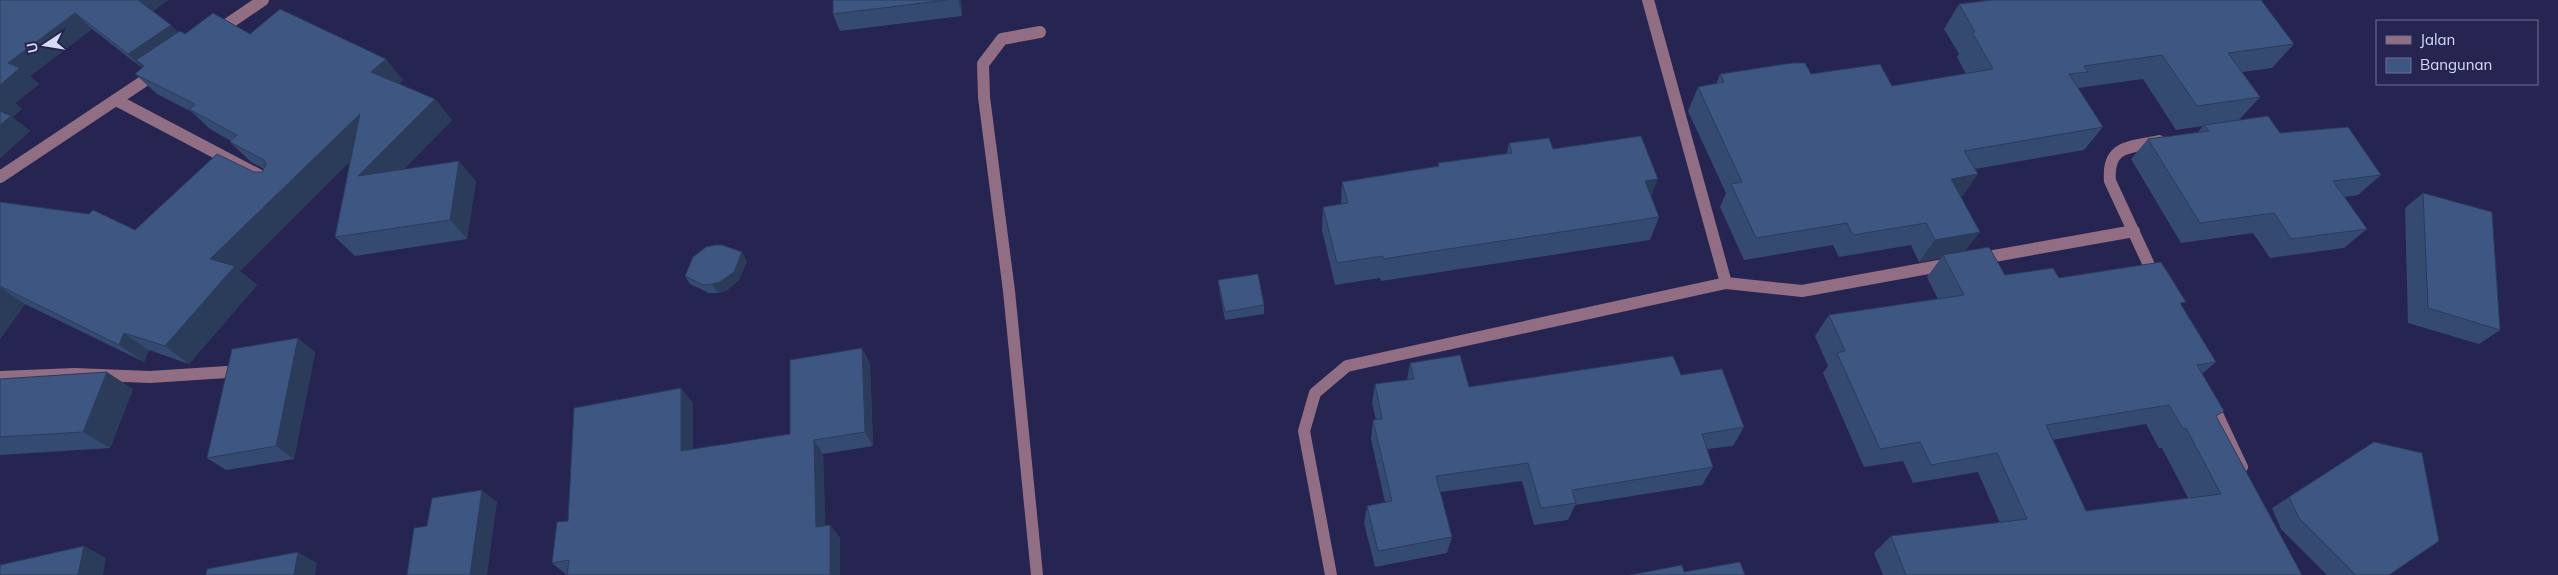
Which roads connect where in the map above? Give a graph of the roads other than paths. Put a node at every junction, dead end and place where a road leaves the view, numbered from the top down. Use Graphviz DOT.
graph roads {
  1 [pos="262,0"];
  2 [pos="1648,0"];
  3 [pos="1040,32"];
  4 [pos="205,39"];
  5 [pos="165,66"];
  6 [pos="116,100"];
  7 [pos="2169,139"];
  8 [pos="0,177"];
  9 [pos="278,185"];
  10 [pos="2134,231"];
  11 [pos="1726,284"];
  12 [pos="2159,286"];
  13 [pos="227,372"];
  14 [pos="0,377"];
  15 [pos="2204,386"];
  16 [pos="2249,481"];
  17 [pos="1037,575"];
  18 [pos="1331,575"];
  1 -- 4 [label="street"];
  2 -- 11 [label="street"];
  3 -- 17 [label="street"];
  5 -- 6 [label="street"];
  6 -- 8 [label="street"];
  6 -- 9 [label="street"];
  7 -- 10 [label="street"];
  10 -- 11 [label="street"];
  10 -- 12 [label="street"];
  11 -- 18 [label="street"];
  13 -- 14 [label="street"];
  15 -- 16 [label="street"];
}
